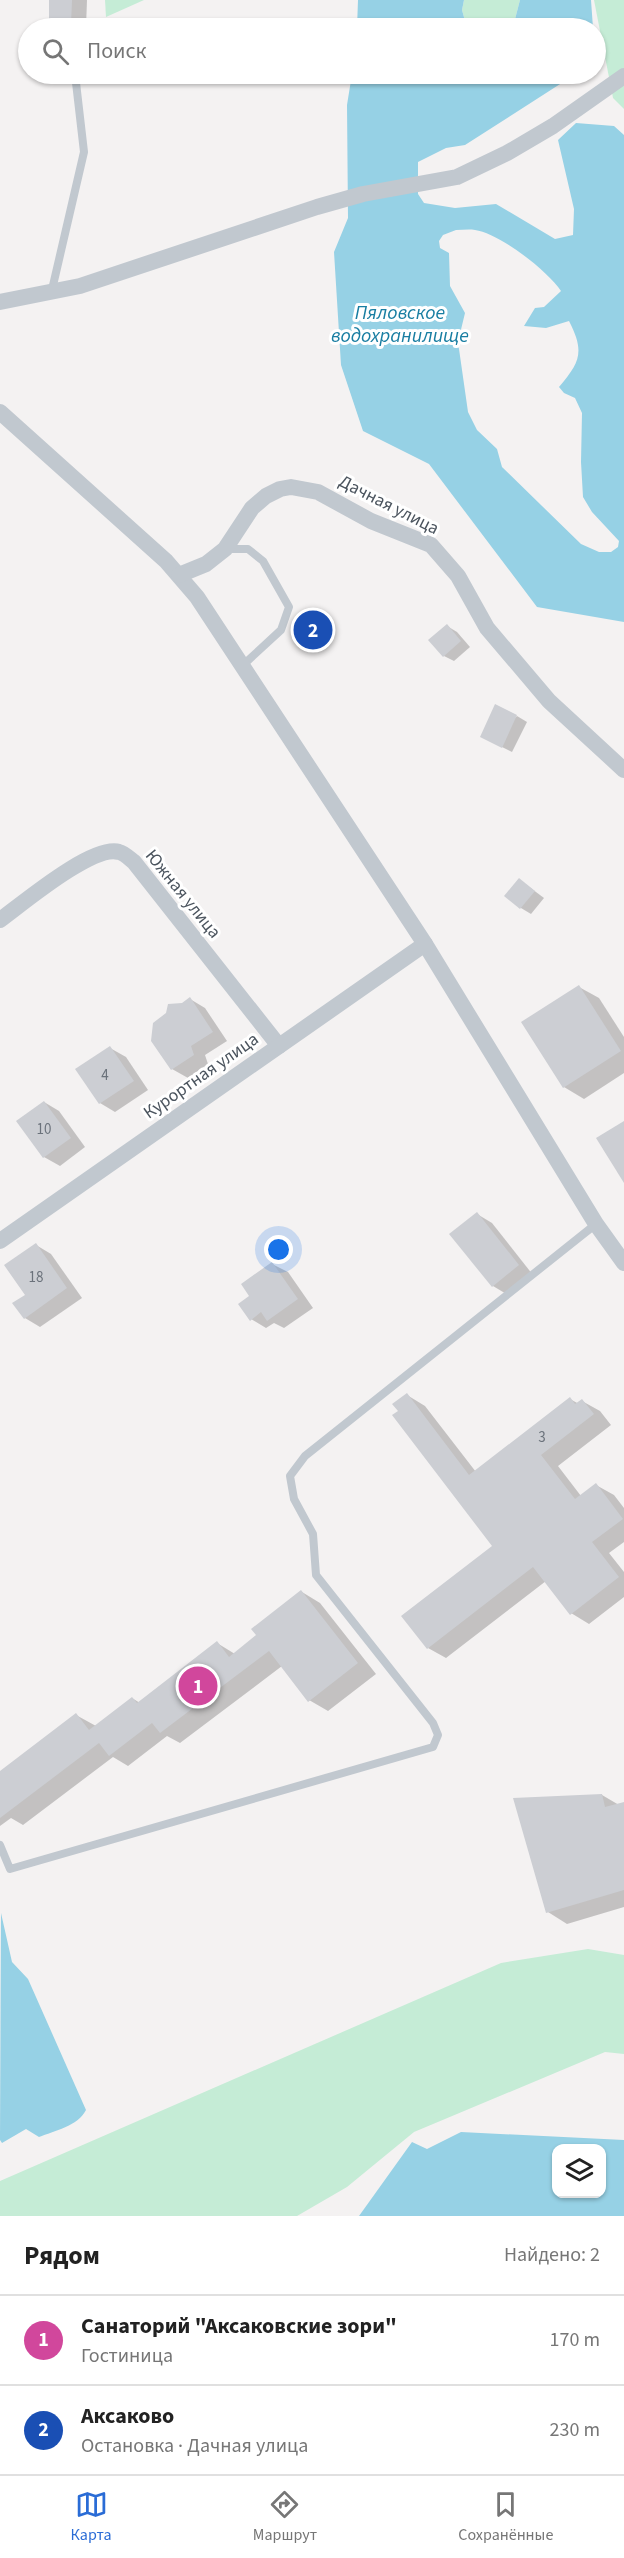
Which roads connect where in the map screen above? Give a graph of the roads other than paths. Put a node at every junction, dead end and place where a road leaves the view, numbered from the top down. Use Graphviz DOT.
graph roads {
  1 [pos="624,76"];
  2 [pos="76,84"];
  3 [pos="51,294"];
  4 [pos="0,302"];
  5 [pos="0,412"];
  6 [pos="225,549"];
  7 [pos="179,575"];
  8 [pos="242,666"];
  9 [pos="624,770"];
  10 [pos="0,920"];
  11 [pos="425,944"];
  12 [pos="279,1046"];
  13 [pos="596,1224"];
  14 [pos="0,1241"];
  15 [pos="624,1263"];
  16 [pos="0,1845"];
  1 -- 3 [label="street"];
  2 -- 3 [label="lane"];
  3 -- 4 [label="street"];
  5 -- 7 [label="street"];
  6 -- 7 [label="street, Дачная улица"];
  6 -- 8 [label="lane"];
  6 -- 9 [label="street, Дачная улица"];
  7 -- 8 [label="street"];
  8 -- 11 [label="street"];
  10 -- 12 [label="street, Южная улица"];
  11 -- 12 [label="street, Курортная улица"];
  11 -- 13 [label="street"];
  12 -- 14 [label="street, Курортная улица"];
  13 -- 15 [label="street"];
  13 -- 16 [label="lane"];
}
